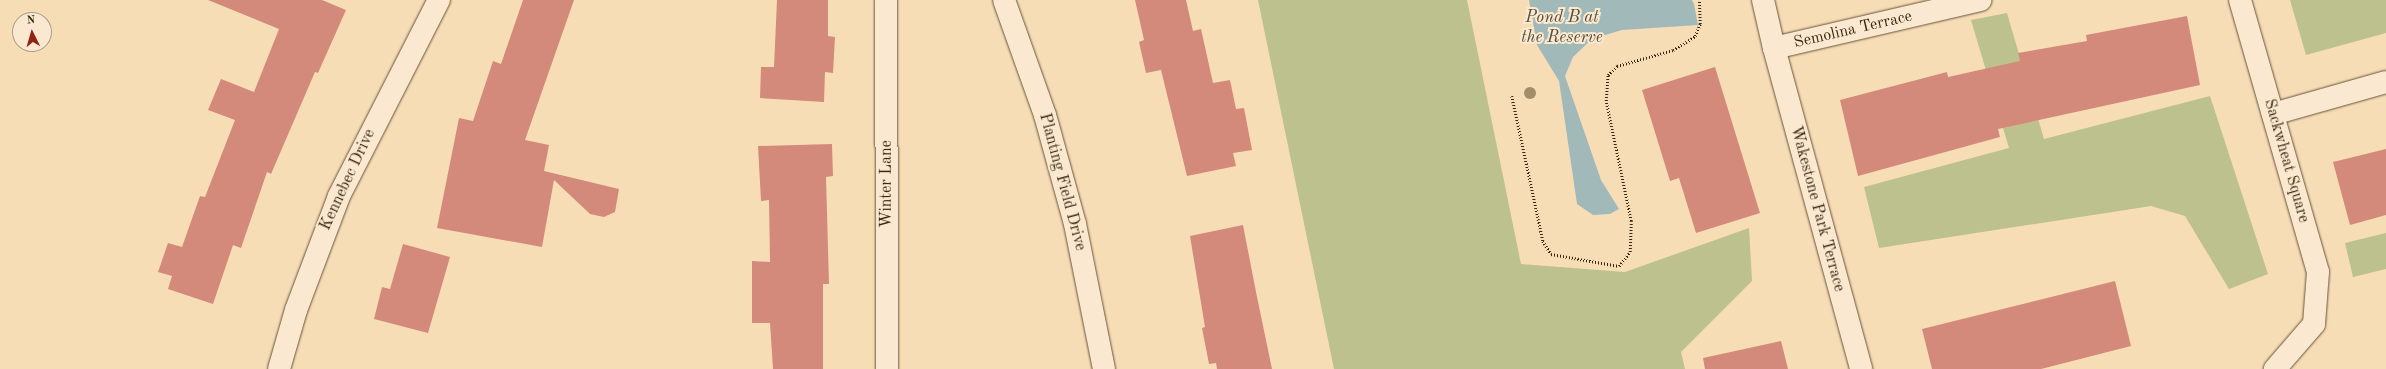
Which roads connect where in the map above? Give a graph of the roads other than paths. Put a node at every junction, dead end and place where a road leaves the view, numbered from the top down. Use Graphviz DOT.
graph roads {
  1 [pos="439,0"];
  2 [pos="886,0"];
  3 [pos="1004,0"];
  4 [pos="1763,0"];
  5 [pos="1980,0"];
  6 [pos="2240,0"];
  7 [pos="1774,48"];
  8 [pos="2386,82"];
  9 [pos="2272,114"];
  10 [pos="279,369"];
  11 [pos="887,369"];
  12 [pos="1104,369"];
  13 [pos="1861,369"];
  14 [pos="2275,369"];
  1 -- 10 [label="street, Kennebec Drive"];
  2 -- 11 [label="street, Winter Lane"];
  3 -- 12 [label="street, Planting Field Drive"];
  4 -- 7 [label="street, Semolina Terrace"];
  5 -- 7 [label="street, Semolina Terrace"];
  6 -- 9 [label="street, Sackwheat Square"];
  7 -- 13 [label="street, Wakestone Park Terrace"];
  8 -- 9 [label="street"];
  9 -- 14 [label="street, Sackwheat Square"];
}
